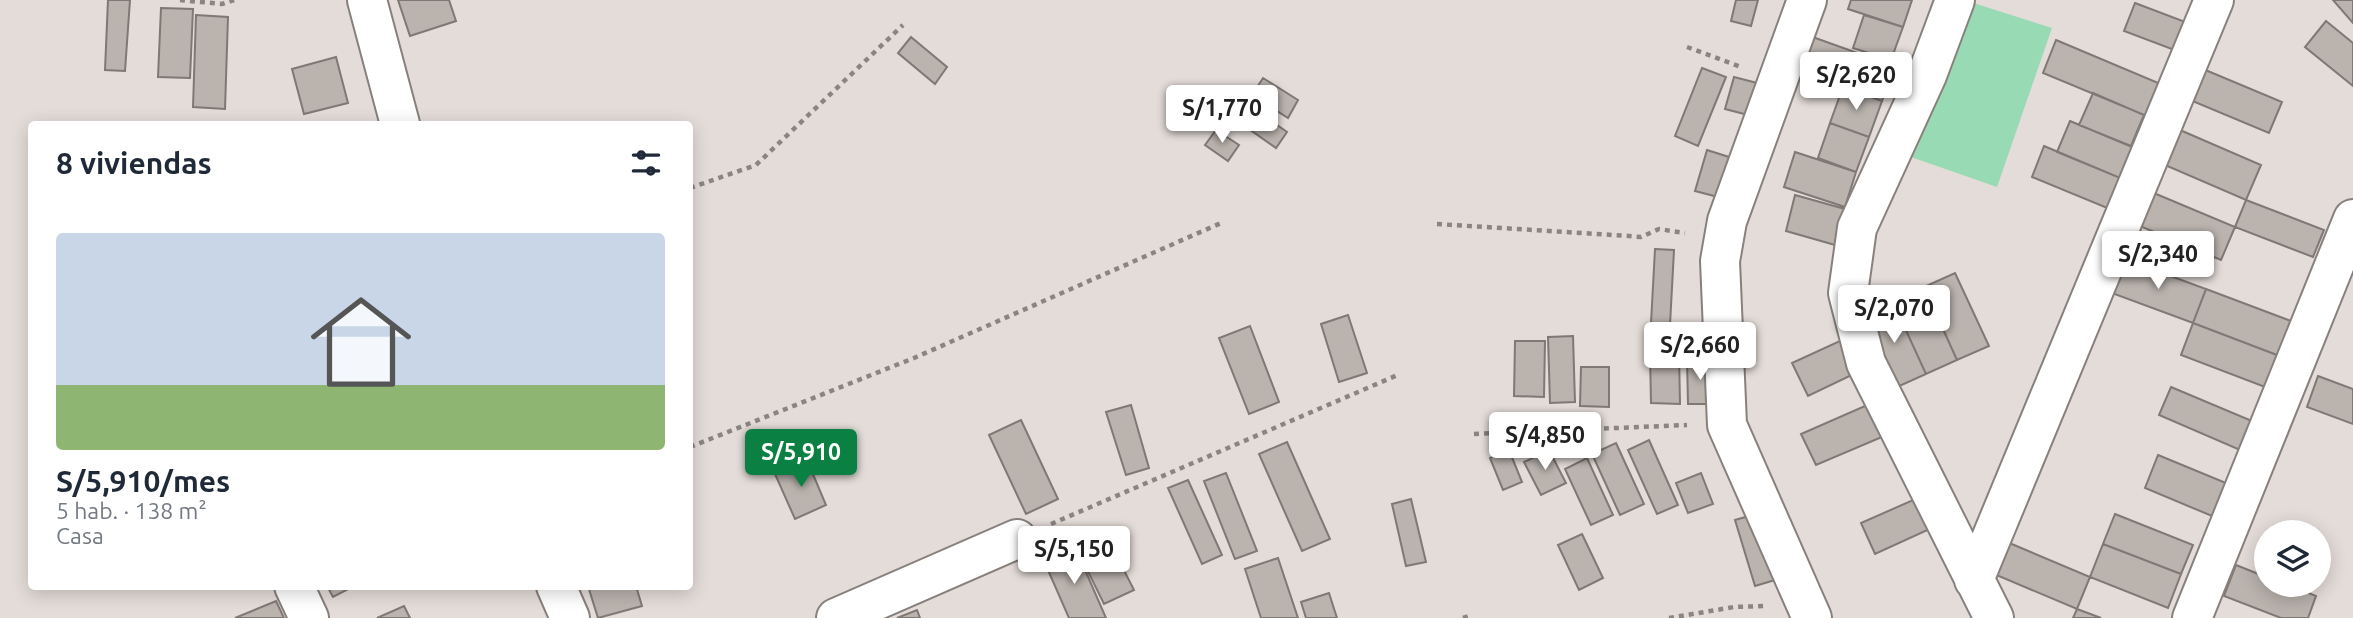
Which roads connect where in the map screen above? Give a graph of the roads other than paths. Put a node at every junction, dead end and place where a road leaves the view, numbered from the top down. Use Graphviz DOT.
graph roads {
  1 [pos="368,0"];
  2 [pos="1807,0"];
  3 [pos="1955,0"];
  4 [pos="2214,0"];
  5 [pos="399,121"];
  6 [pos="2353,219"];
  7 [pos="1017,539"];
  8 [pos="1975,580"];
  9 [pos="297,590"];
  10 [pos="558,590"];
  11 [pos="1808,609"];
  12 [pos="309,618"];
  13 [pos="570,618"];
  14 [pos="836,618"];
  15 [pos="1994,618"];
  16 [pos="2192,618"];
  1 -- 5 [label="street"];
  2 -- 11 [label="street"];
  3 -- 8 [label="street"];
  4 -- 8 [label="street"];
  6 -- 16 [label="street"];
  7 -- 14 [label="street"];
  8 -- 15 [label="street"];
  9 -- 12 [label="street"];
  10 -- 13 [label="street"];
}
